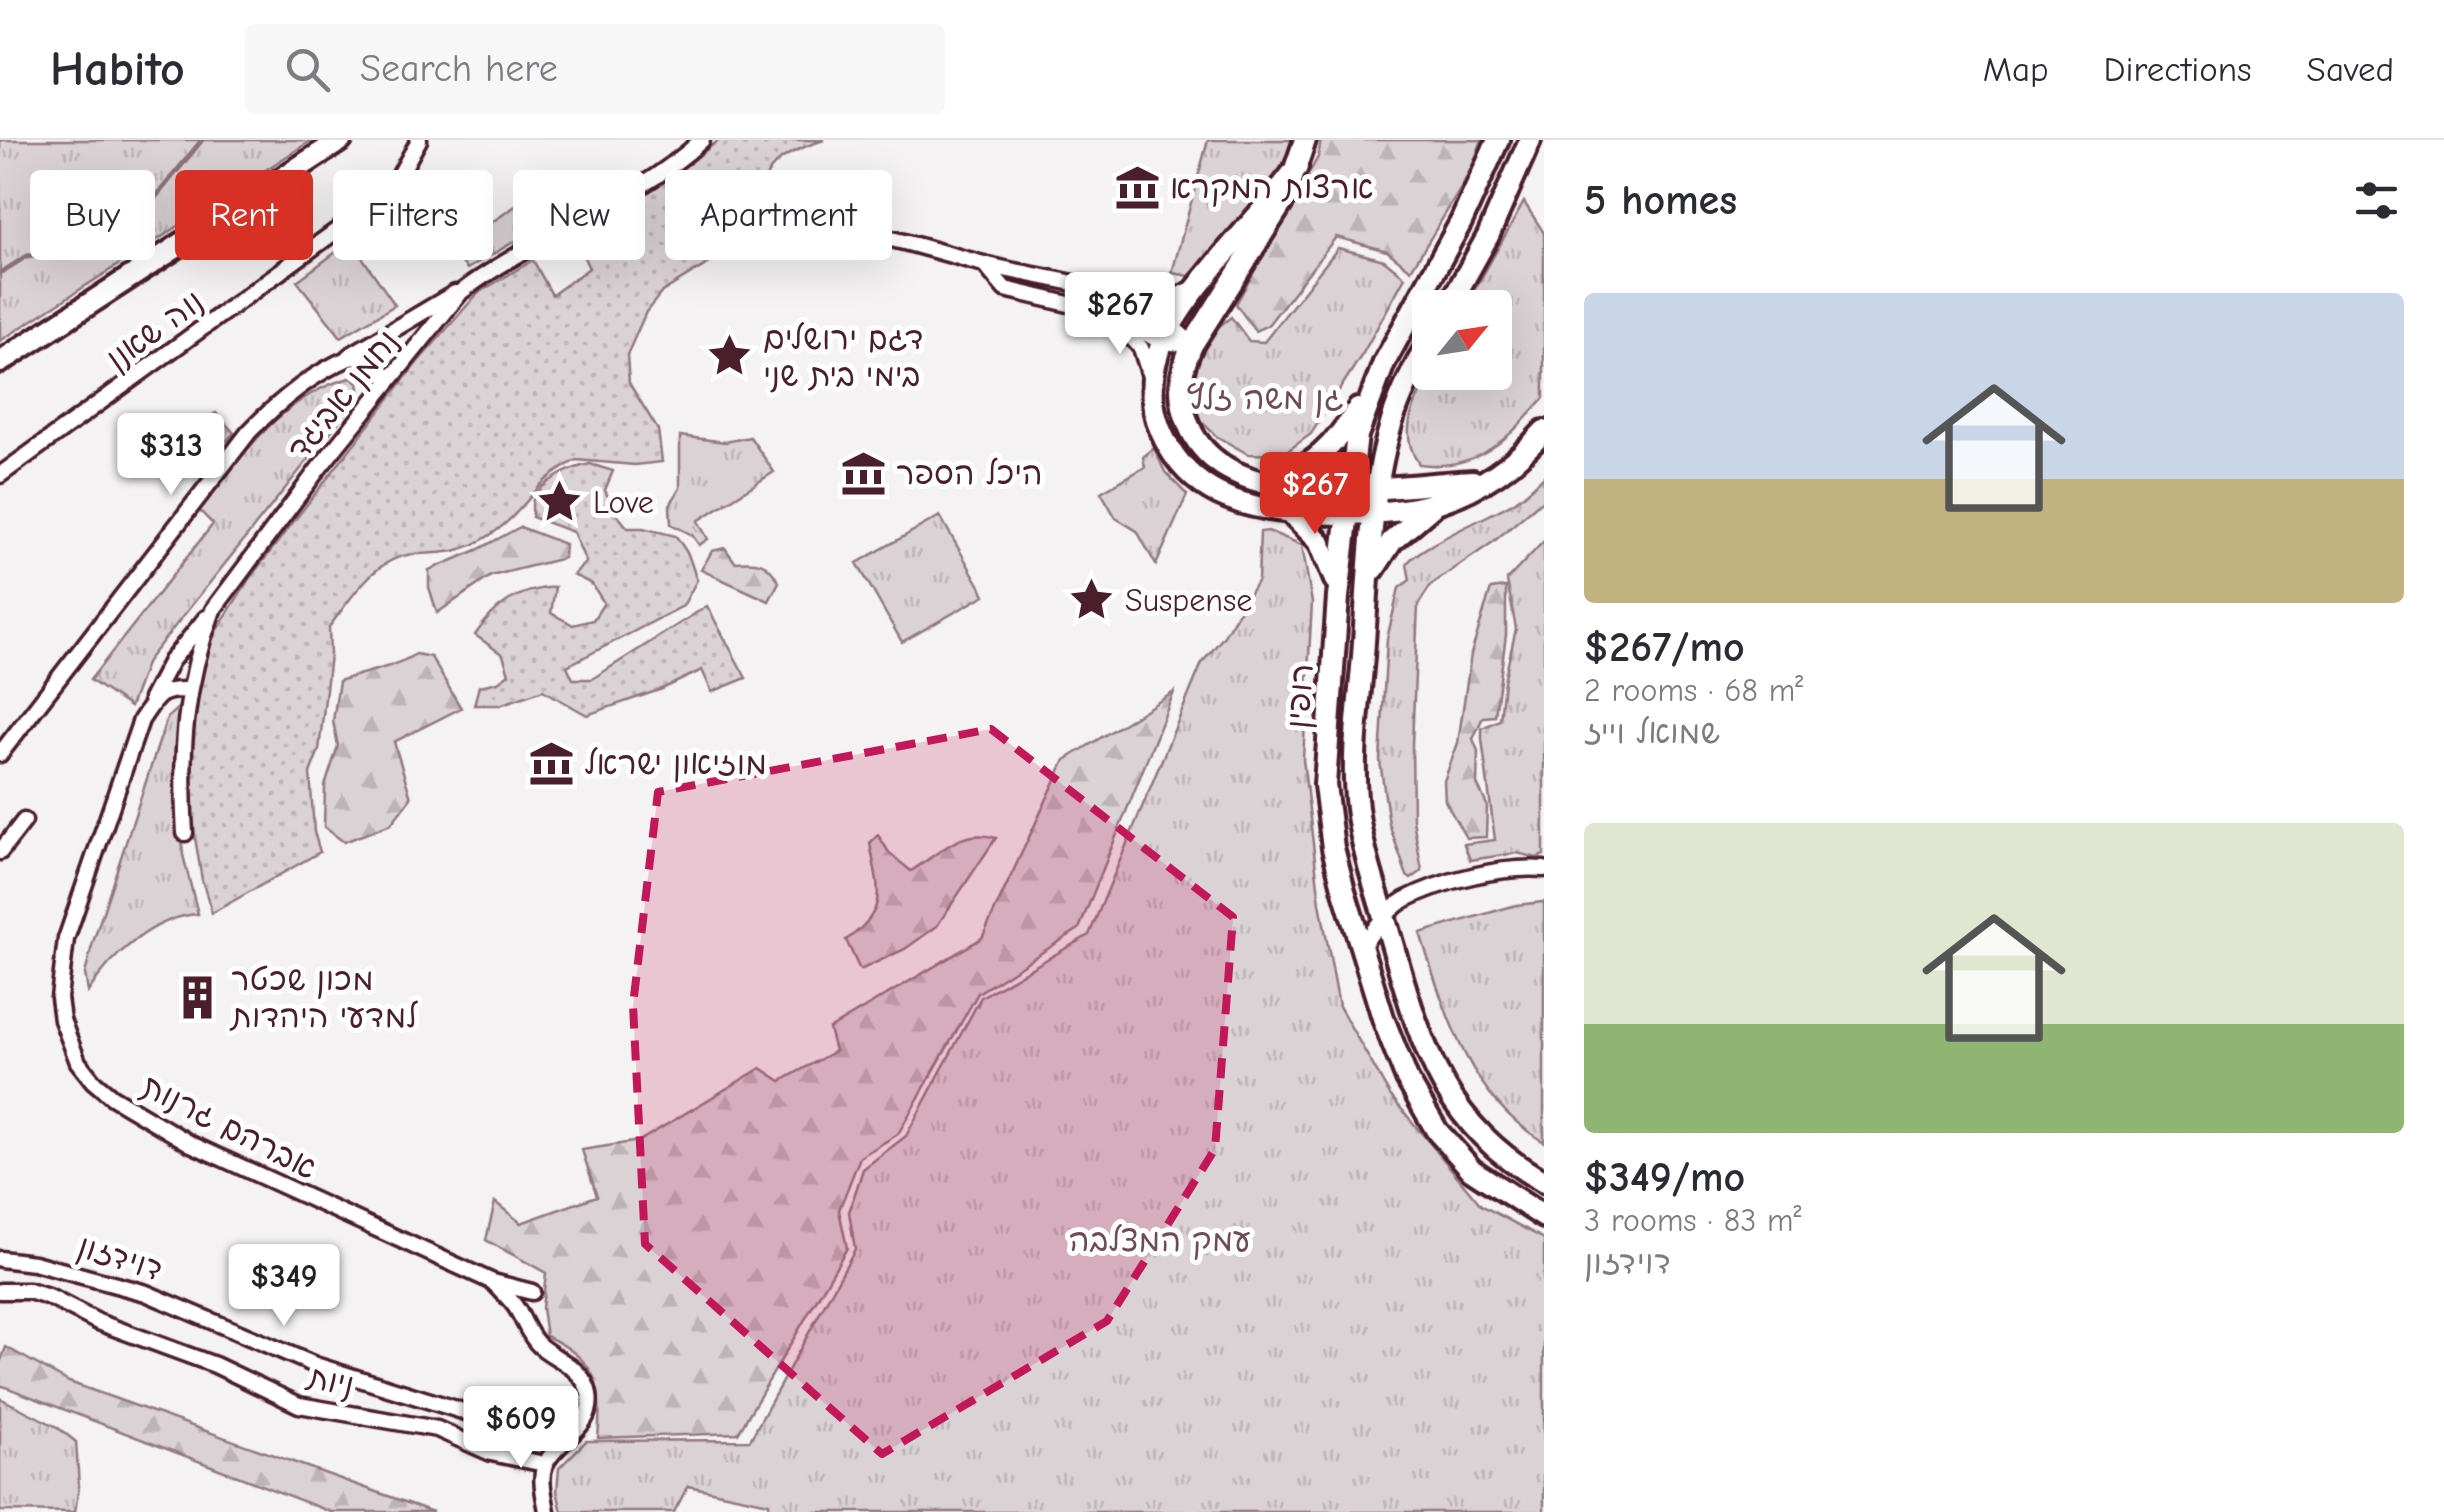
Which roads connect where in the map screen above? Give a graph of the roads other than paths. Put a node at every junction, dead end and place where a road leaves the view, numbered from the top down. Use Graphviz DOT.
graph roads {
  1 [pos="342,140"];
  2 [pos="419,140"];
  3 [pos="700,140"];
  4 [pos="1305,140"];
  5 [pos="1498,140"];
  6 [pos="1530,140"];
  7 [pos="1296,167"];
  8 [pos="892,237"];
  9 [pos="984,264"];
  10 [pos="477,280"];
  11 [pos="1204,282"];
  12 [pos="1458,290"];
  13 [pos="1131,299"];
  14 [pos="1107,312"];
  15 [pos="1167,333"];
  16 [pos="1192,345"];
  17 [pos="0,362"];
  18 [pos="340,362"];
  19 [pos="1412,373"];
  20 [pos="391,378"];
  21 [pos="1153,391"];
  22 [pos="1370,391"];
  23 [pos="1544,430"];
  24 [pos="1386,442"];
  25 [pos="0,475"];
  26 [pos="1260,481"];
  27 [pos="1349,490"];
  28 [pos="1378,490"];
  29 [pos="1435,493"];
  30 [pos="1287,510"];
  31 [pos="1346,513"];
  32 [pos="1375,513"];
  33 [pos="1368,580"];
  34 [pos="1338,596"];
  35 [pos="213,610"];
  36 [pos="188,690"];
  37 [pos="141,720"];
  38 [pos="0,754"];
  39 [pos="24,821"];
  40 [pos="185,833"];
  41 [pos="0,852"];
  42 [pos="1544,869"];
  43 [pos="1385,918"];
  44 [pos="1361,948"];
  45 [pos="1544,1182"];
  46 [pos="1544,1217"];
  47 [pos="0,1259"];
  48 [pos="493,1282"];
  49 [pos="0,1291"];
  50 [pos="532,1292"];
  51 [pos="559,1446"];
  52 [pos="545,1464"];
  53 [pos="546,1512"];
  1 -- 17 [label="street"];
  2 -- 25 [label="street, נוה שאנן"];
  3 -- 10 [label="street, נחמן אביגד"];
  4 -- 7 [label="street"];
  5 -- 22 [label="street, רופין"];
  6 -- 12 [label="street"];
  7 -- 11 [label="street"];
  7 -- 16 [label="street"];
  8 -- 9 [label="street"];
  9 -- 13 [label="street"];
  9 -- 14 [label="street"];
  10 -- 18 [label="street"];
  10 -- 20 [label="street, נחמן אביגד"];
  11 -- 13 [label="street"];
  11 -- 15 [label="street"];
  13 -- 15 [label="street"];
  14 -- 15 [label="street"];
  14 -- 21 [label="street"];
  15 -- 16 [label="street"];
  15 -- 21 [label="street"];
  16 -- 26 [label="street"];
  18 -- 20 [label="street"];
  18 -- 38 [label="street"];
  19 -- 24 [label="street, רופין"];
  20 -- 35 [label="street, נחמן אביגד"];
  21 -- 30 [label="street"];
  22 -- 26 [label="street"];
  22 -- 27 [label="street, רופין"];
  23 -- 29 [label="street"];
  24 -- 28 [label="street, רופין"];
  24 -- 29 [label="street"];
  26 -- 27 [label="street"];
  27 -- 28 [label="street"];
  27 -- 31 [label="street, רופין"];
  28 -- 29 [label="street"];
  28 -- 32 [label="street, רופין"];
  29 -- 32 [label="street"];
  29 -- 33 [label="street"];
  30 -- 31 [label="street"];
  30 -- 34 [label="street"];
  31 -- 32 [label="street"];
  31 -- 34 [label="street, רופין"];
  32 -- 33 [label="street, רופין"];
  33 -- 43 [label="street, רופין"];
  34 -- 44 [label="street, רופין"];
  35 -- 36 [label="street, נחמן אביגד"];
  35 -- 37 [label="street, אברהם גרנות"];
  36 -- 37 [label="street"];
  36 -- 40 [label="street, נחמן אביגד"];
  37 -- 48 [label="street, אברהם גרנות"];
  39 -- 41 [label="street"];
  42 -- 43 [label="street"];
  43 -- 44 [label="street"];
  43 -- 45 [label="street, רופין"];
  44 -- 46 [label="street, רופין"];
  47 -- 51 [label="street, דוידזון"];
  48 -- 50 [label="street, אברהם גרנות"];
  48 -- 51 [label="street"];
  49 -- 52 [label="street, ניות"];
  51 -- 52 [label="street"];
  52 -- 53 [label="street"];
}
